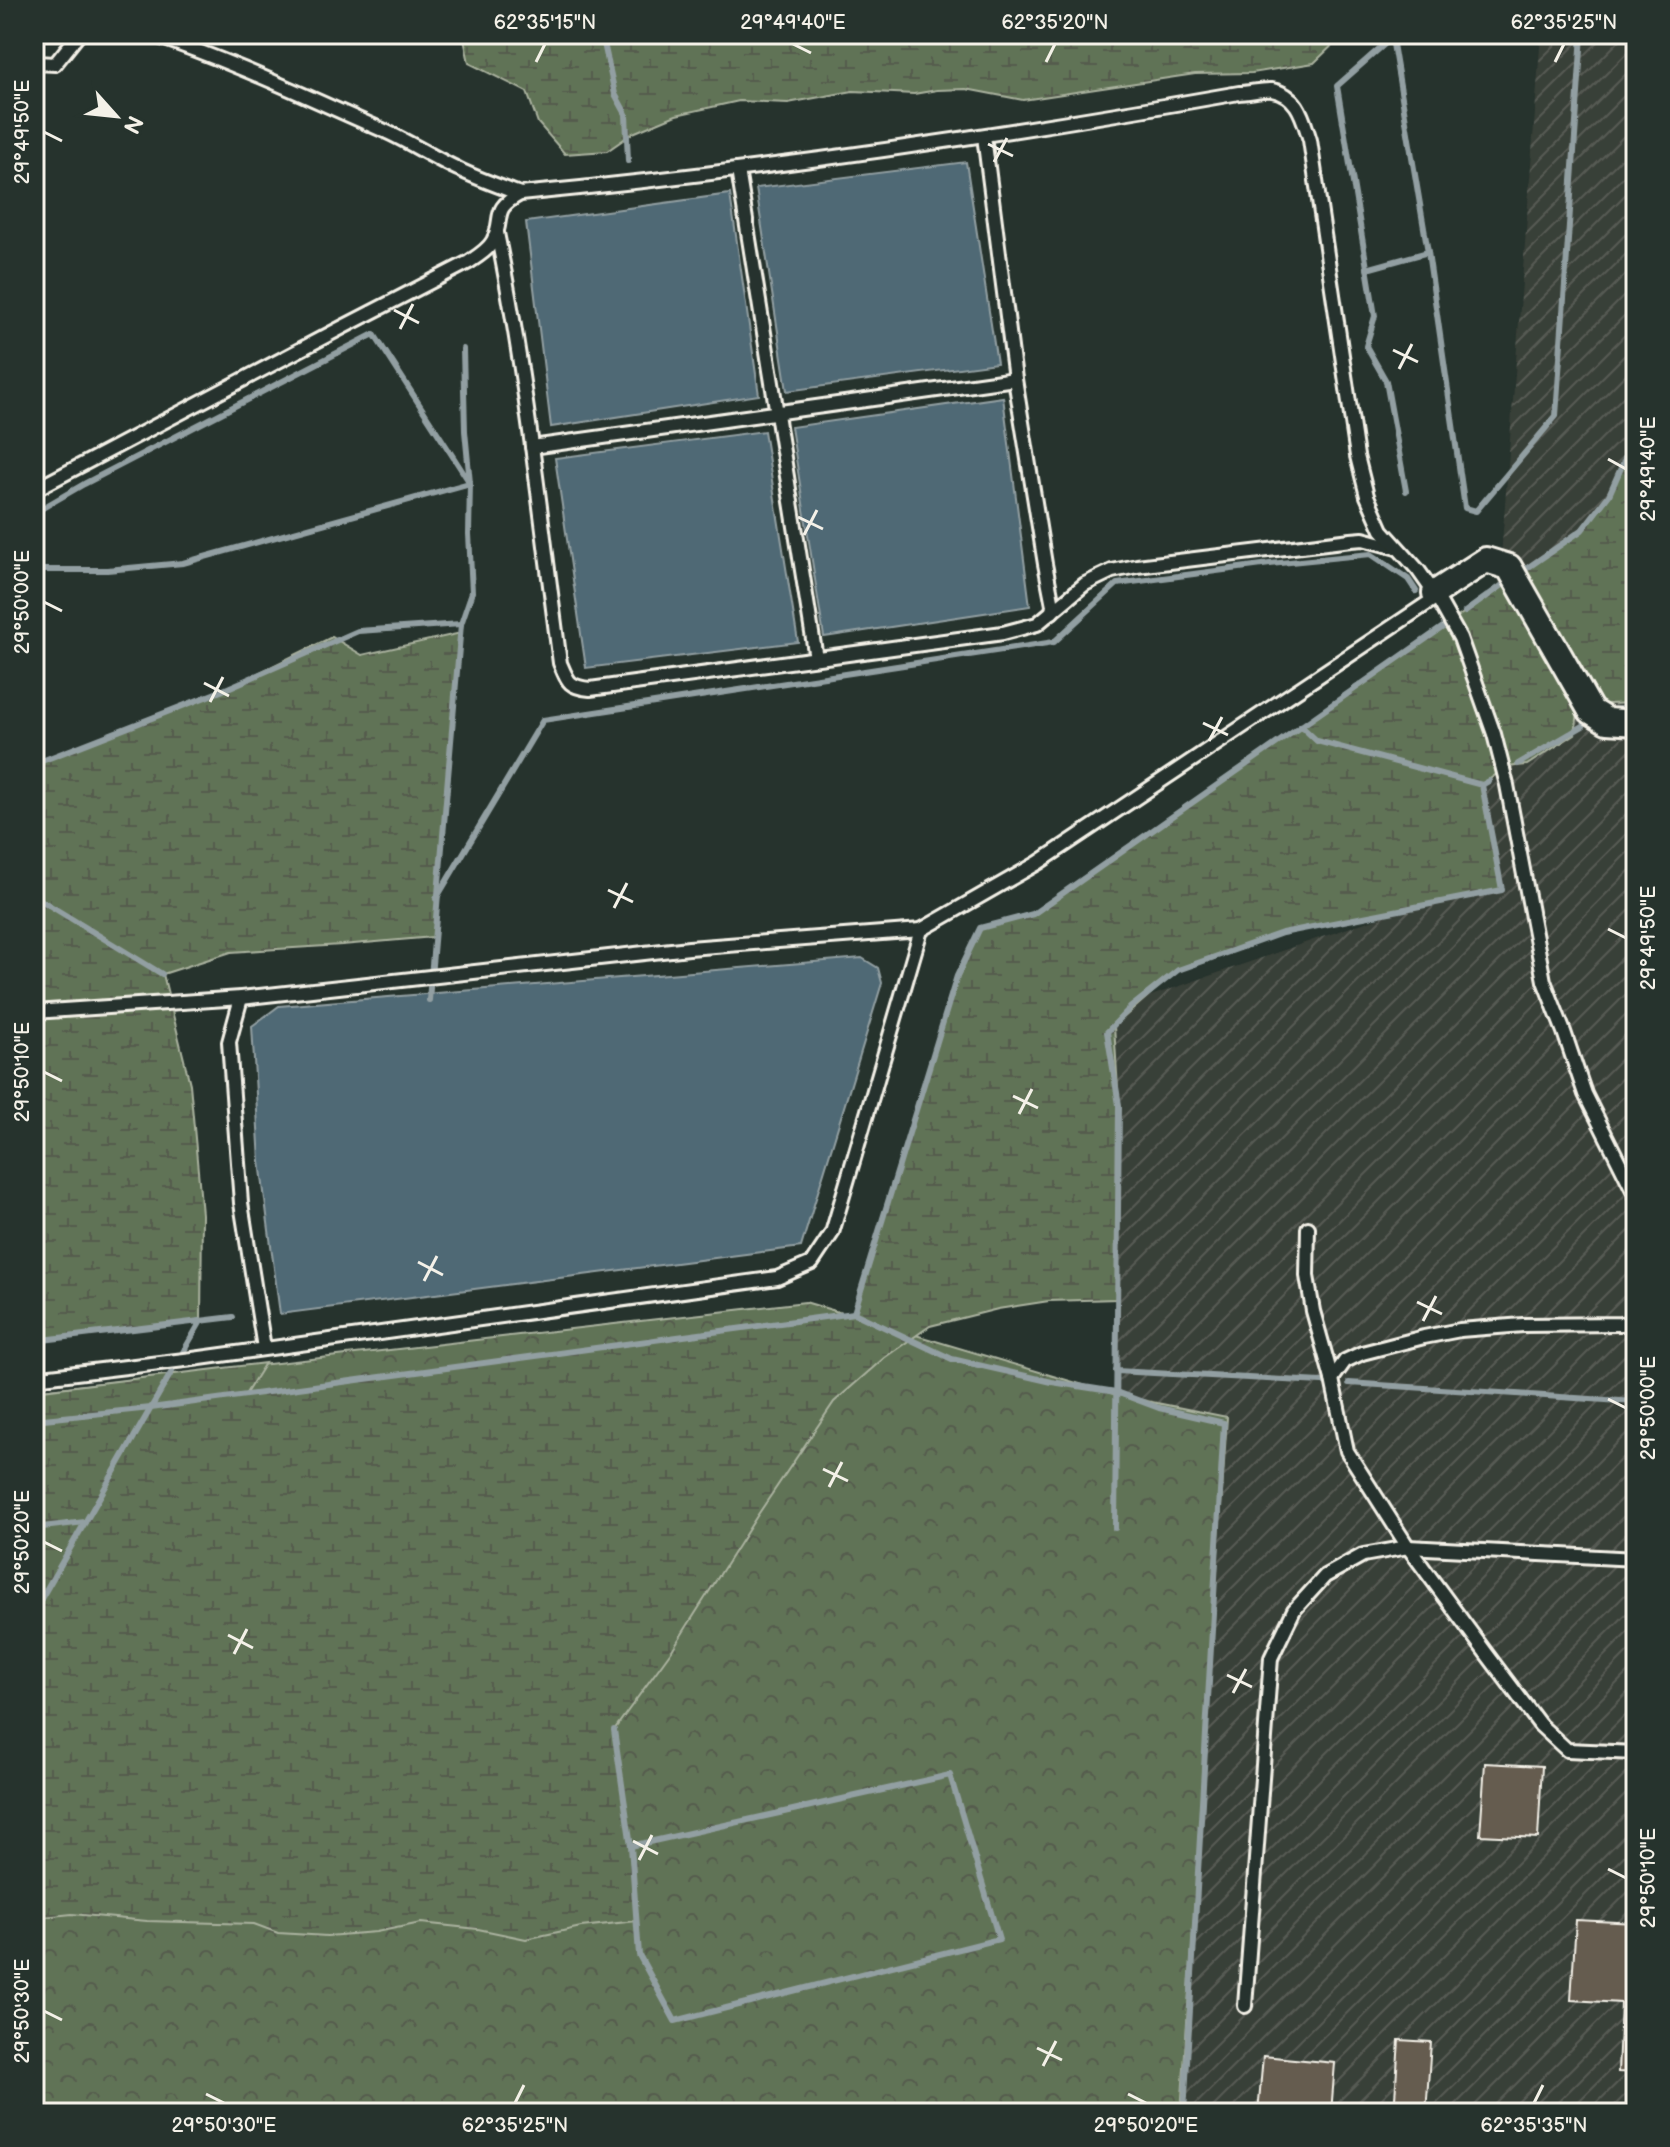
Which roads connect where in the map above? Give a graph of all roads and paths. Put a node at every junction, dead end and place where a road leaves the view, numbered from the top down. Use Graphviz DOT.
graph roads {
  1 [pos="79,34"];
  2 [pos="150,34"];
  3 [pos="34,61"];
  4 [pos="984,136"];
  5 [pos="738,170"];
  6 [pos="520,194"];
  7 [pos="496,229"];
  8 [pos="1015,379"];
  9 [pos="777,413"];
  10 [pos="532,447"];
  11 [pos="34,490"];
  12 [pos="1397,548"];
  13 [pos="1436,595"];
  14 [pos="1052,612"];
  15 [pos="816,658"];
  16 [pos="1636,723"];
  17 [pos="921,930"];
  18 [pos="241,998"];
  19 [pos="34,1012"];
  20 [pos="1636,1196"];
  21 [pos="1308,1228"];
  22 [pos="1636,1322"];
  23 [pos="264,1348"];
  24 [pos="34,1378"];
  25 [pos="1332,1379"];
  26 [pos="1408,1547"];
  27 [pos="1636,1559"];
  28 [pos="1636,1753"];
  29 [pos="1245,2006"];
  1 -- 3 [label="lane"];
  2 -- 6 [label="lane"];
  4 -- 5 [label="lane"];
  4 -- 8 [label="lane"];
  4 -- 12 [label="lane"];
  5 -- 6 [label="lane"];
  5 -- 9 [label="lane"];
  6 -- 7 [label="lane"];
  7 -- 10 [label="lane"];
  7 -- 11 [label="lane"];
  8 -- 9 [label="lane"];
  8 -- 14 [label="lane"];
  9 -- 10 [label="lane"];
  9 -- 15 [label="lane"];
  10 -- 15 [label="lane"];
  12 -- 13 [label="lane"];
  12 -- 14 [label="lane"];
  13 -- 16 [label="street"];
  13 -- 17 [label="lane"];
  13 -- 20 [label="lane"];
  14 -- 15 [label="lane"];
  17 -- 18 [label="lane"];
  17 -- 23 [label="lane"];
  18 -- 19 [label="lane"];
  18 -- 23 [label="lane"];
  21 -- 25 [label="lane"];
  22 -- 25 [label="lane"];
  23 -- 24 [label="lane"];
  25 -- 26 [label="lane"];
  26 -- 27 [label="lane"];
  26 -- 28 [label="lane"];
  26 -- 29 [label="lane"];
}
